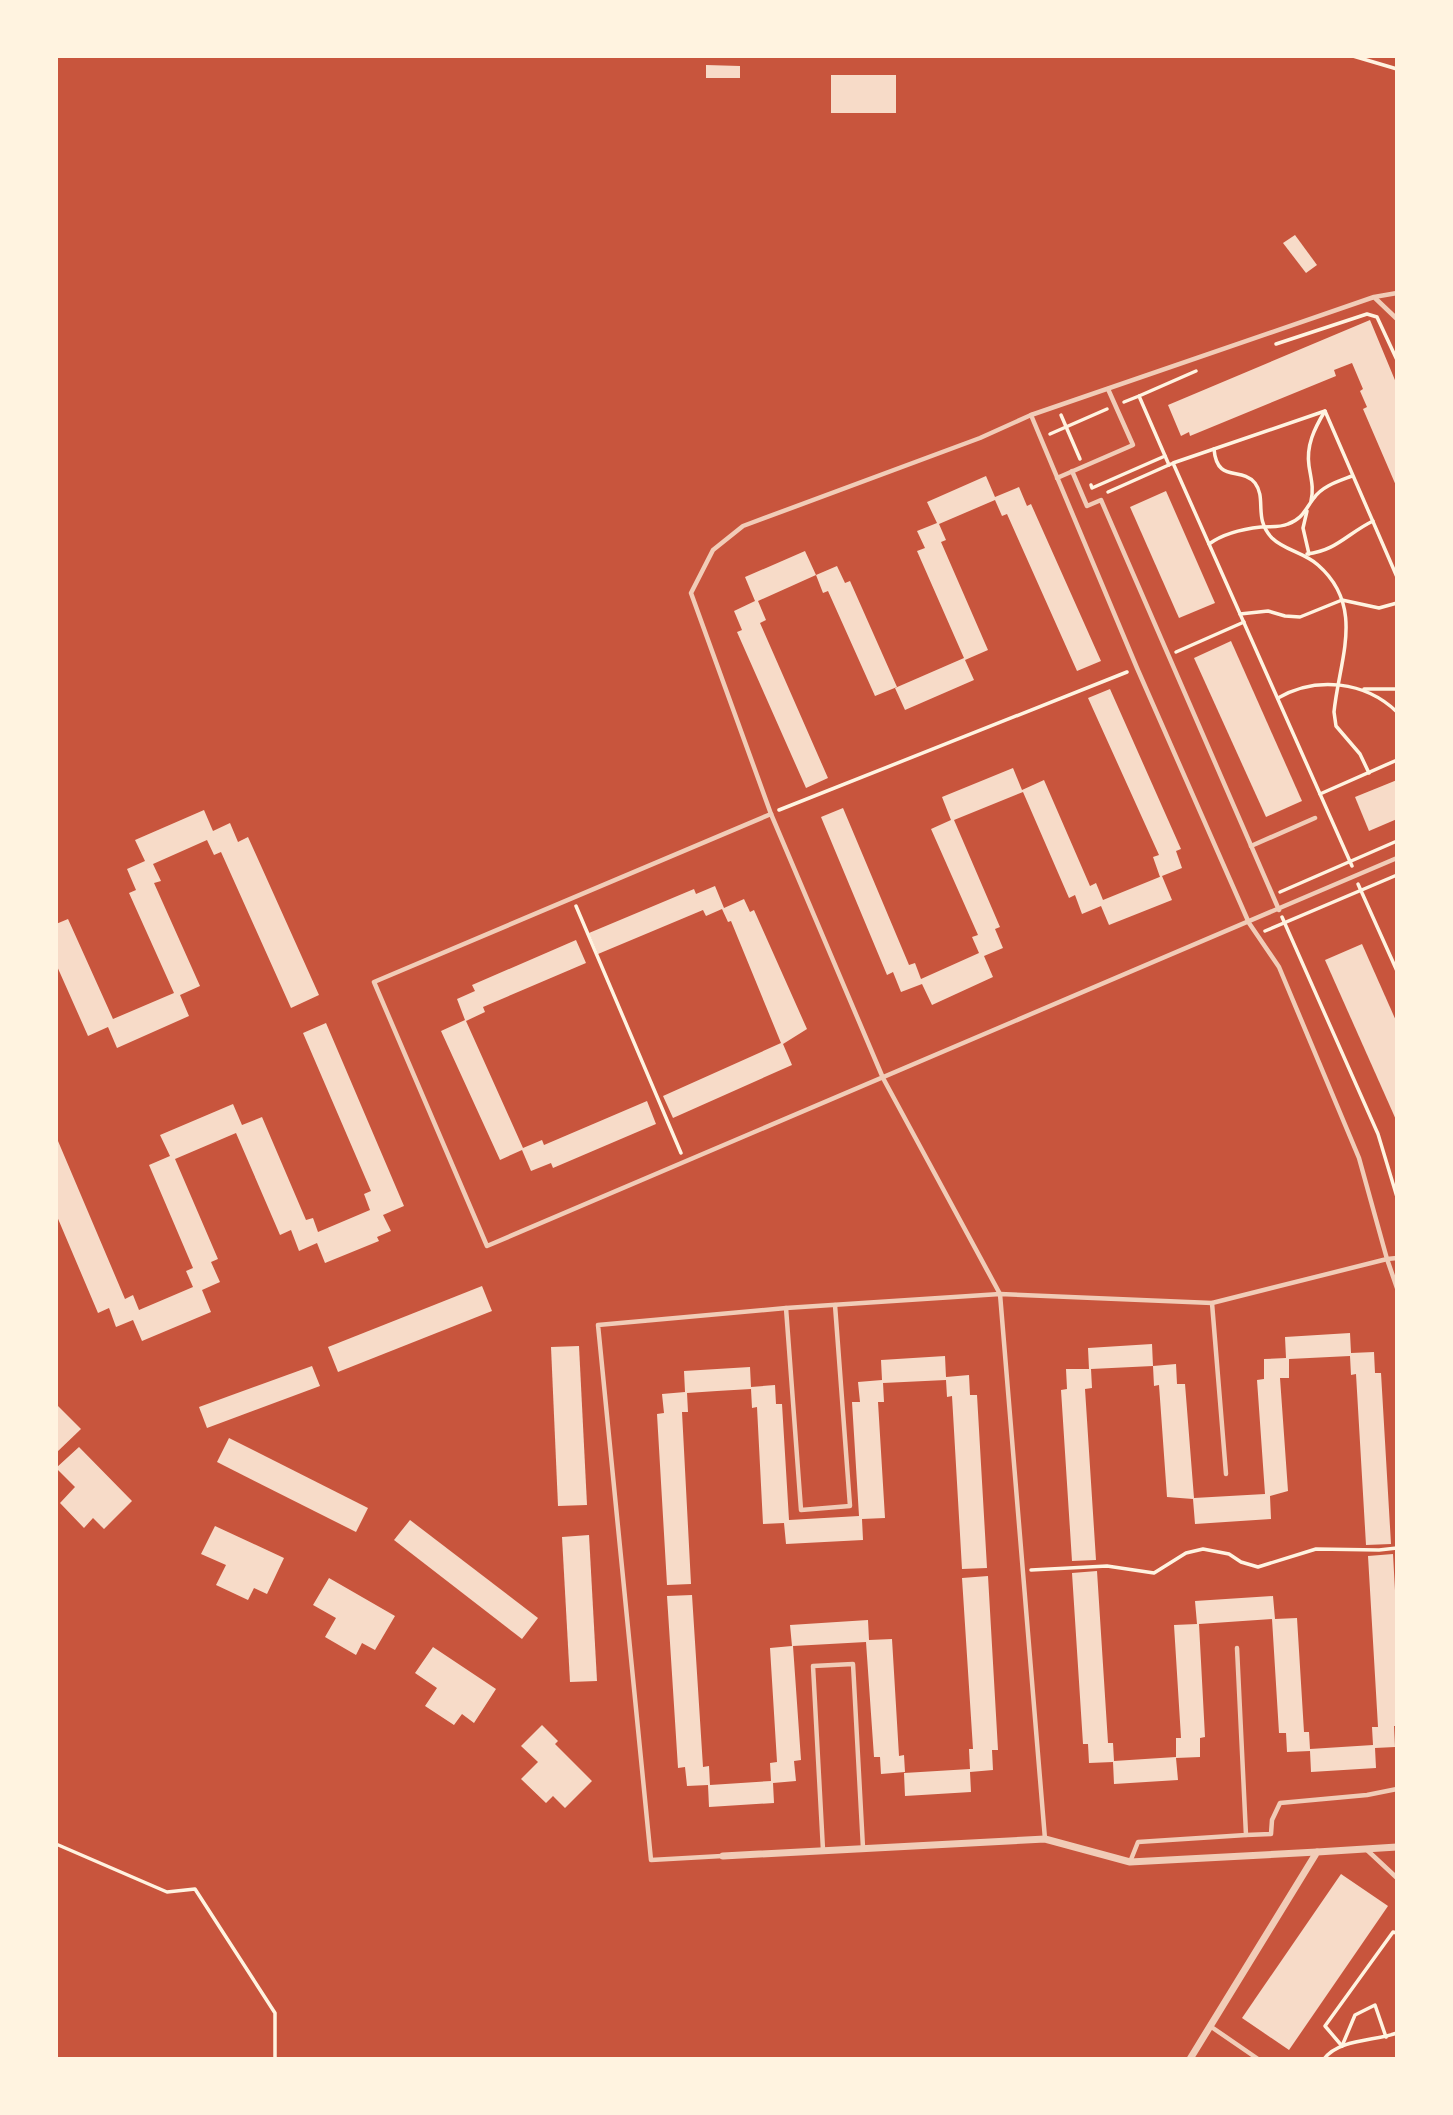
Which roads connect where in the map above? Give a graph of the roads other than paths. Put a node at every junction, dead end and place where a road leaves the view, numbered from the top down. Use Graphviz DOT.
graph roads {
  1 [pos="1397,292"];
  2 [pos="1374,297"];
  3 [pos="1397,319"];
  4 [pos="1108,389"];
  5 [pos="1031,415"];
  6 [pos="1072,471"];
  7 [pos="1057,478"];
  8 [pos="771,814"];
  9 [pos="1315,818"];
  10 [pos="1251,846"];
  11 [pos="1397,858"];
  12 [pos="1279,910"];
  13 [pos="1249,923"];
  14 [pos="883,1078"];
  15 [pos="1397,1258"];
  16 [pos="1387,1259"];
  17 [pos="1397,1288"];
  18 [pos="1000,1294"];
  19 [pos="1212,1303"];
  20 [pos="835,1305"];
  21 [pos="786,1308"];
  22 [pos="1226,1474"];
  23 [pos="1237,1648"];
  24 [pos="1397,1789"];
  25 [pos="1246,1835"];
  26 [pos="1045,1839"];
  27 [pos="1397,1847"];
  28 [pos="863,1848"];
  29 [pos="823,1850"];
  30 [pos="1366,1850"];
  31 [pos="1317,1852"];
  32 [pos="723,1856"];
  33 [pos="1130,1863"];
  34 [pos="1397,1878"];
  35 [pos="1210,2025"];
  36 [pos="1190,2059"];
  37 [pos="1258,2059"];
  1 -- 2 [label="lane"];
  2 -- 3 [label="lane"];
  2 -- 4 [label="lane"];
  4 -- 5 [label="lane"];
  4 -- 6 [label="lane"];
  5 -- 7 [label="lane"];
  5 -- 8 [label="lane"];
  6 -- 7 [label="lane"];
  6 -- 10 [label="lane"];
  7 -- 13 [label="lane"];
  8 -- 14 [label="lane"];
  8 -- 14 [label="lane"];
  9 -- 10 [label="lane"];
  10 -- 12 [label="lane"];
  11 -- 12 [label="lane"];
  12 -- 13 [label="lane"];
  13 -- 14 [label="lane"];
  13 -- 16 [label="lane"];
  14 -- 18 [label="lane"];
  15 -- 16 [label="lane"];
  16 -- 17 [label="lane"];
  16 -- 19 [label="lane"];
  18 -- 19 [label="lane"];
  18 -- 20 [label="lane"];
  18 -- 26 [label="lane"];
  19 -- 22 [label="lane"];
  20 -- 21 [label="lane"];
  20 -- 21 [label="lane"];
  21 -- 32 [label="lane"];
  23 -- 25 [label="lane"];
  24 -- 25 [label="lane"];
  25 -- 33 [label="lane"];
  26 -- 28 [label="street"];
  26 -- 33 [label="street"];
  27 -- 30 [label="street"];
  28 -- 29 [label="street"];
  28 -- 29 [label="lane"];
  29 -- 32 [label="street"];
  30 -- 31 [label="street"];
  30 -- 34 [label="lane"];
  31 -- 33 [label="street"];
  31 -- 35 [label="street"];
  35 -- 36 [label="street"];
  35 -- 37 [label="lane"];
}
